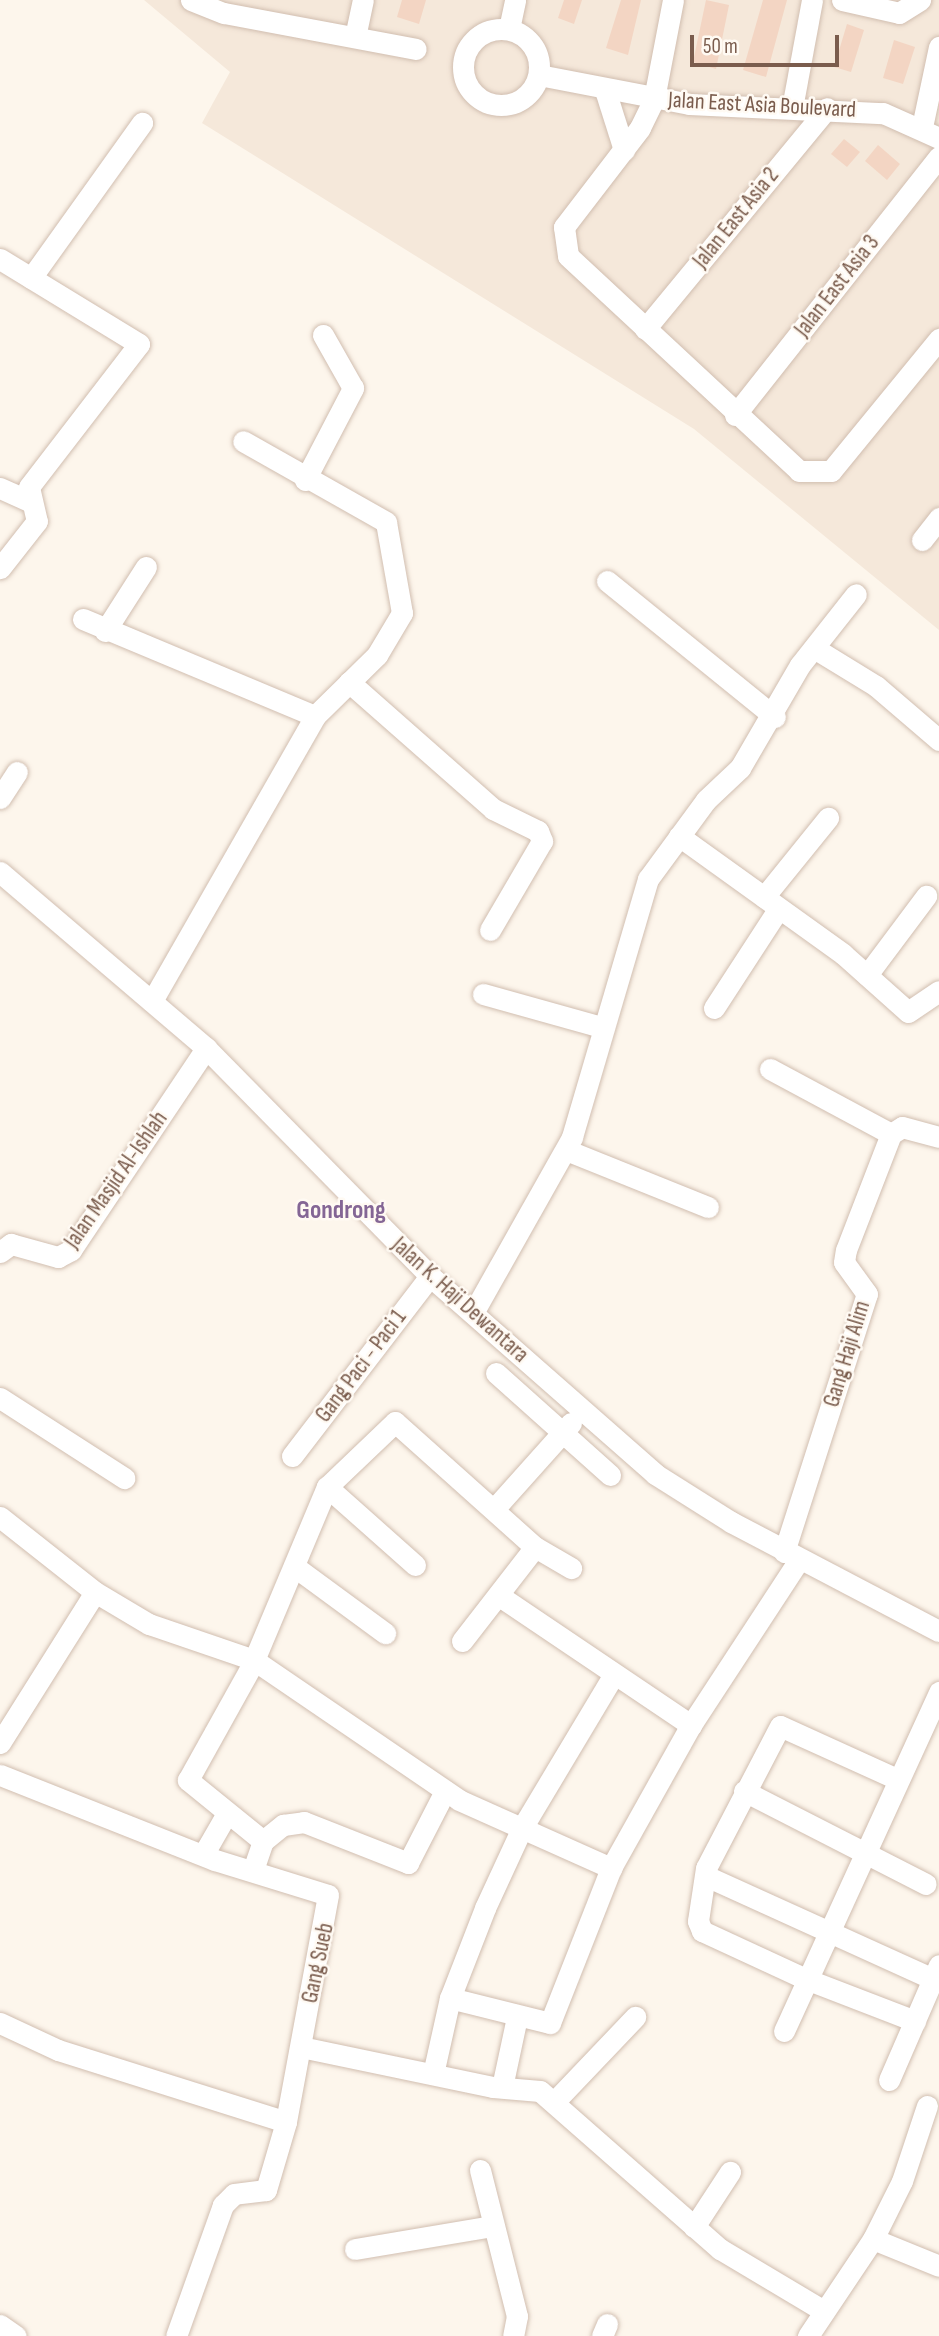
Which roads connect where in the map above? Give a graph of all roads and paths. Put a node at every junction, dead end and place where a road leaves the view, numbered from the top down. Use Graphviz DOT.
graph roads {
  1 [pos="191,0"];
  2 [pos="363,0"];
  3 [pos="515,0"];
  4 [pos="673,0"];
  5 [pos="812,0"];
  6 [pos="842,0"];
  7 [pos="920,0"];
  8 [pos="226,6"];
  9 [pos="509,29"];
  10 [pos="355,37"];
  11 [pos="939,47"];
  12 [pos="416,49"];
  13 [pos="539,75"];
  14 [pos="605,90"];
  15 [pos="654,99"];
  16 [pos="792,108"];
  17 [pos="827,108"];
  18 [pos="142,123"];
  19 [pos="931,132"];
  20 [pos="624,150"];
  21 [pos="939,157"];
  22 [pos="0,259"];
  23 [pos="32,278"];
  24 [pos="645,329"];
  25 [pos="323,335"];
  26 [pos="939,339"];
  27 [pos="735,415"];
  28 [pos="243,441"];
  29 [pos="305,480"];
  30 [pos="0,488"];
  31 [pos="35,508"];
  32 [pos="939,519"];
  33 [pos="922,540"];
  34 [pos="146,567"];
  35 [pos="0,568"];
  36 [pos="607,580"];
  37 [pos="856,594"];
  38 [pos="83,619"];
  39 [pos="105,631"];
  40 [pos="814,648"];
  41 [pos="349,682"];
  42 [pos="315,716"];
  43 [pos="775,717"];
  44 [pos="939,740"];
  45 [pos="17,772"];
  46 [pos="0,798"];
  47 [pos="828,818"];
  48 [pos="679,836"];
  49 [pos="0,872"];
  50 [pos="926,896"];
  51 [pos="772,902"];
  52 [pos="490,930"];
  53 [pos="867,975"];
  54 [pos="939,991"];
  55 [pos="483,994"];
  56 [pos="152,1001"];
  57 [pos="714,1008"];
  58 [pos="601,1027"];
  59 [pos="206,1048"];
  60 [pos="770,1069"];
  61 [pos="891,1134"];
  62 [pos="939,1136"];
  63 [pos="566,1150"];
  64 [pos="708,1206"];
  65 [pos="4,1244"];
  66 [pos="430,1276"];
  67 [pos="473,1313"];
  68 [pos="496,1373"];
  69 [pos="0,1398"];
  70 [pos="581,1411"];
  71 [pos="562,1433"];
  72 [pos="292,1456"];
  73 [pos="610,1475"];
  74 [pos="124,1478"];
  75 [pos="327,1487"];
  76 [pos="495,1508"];
  77 [pos="0,1517"];
  78 [pos="536,1547"];
  79 [pos="792,1556"];
  80 [pos="415,1565"];
  81 [pos="295,1567"];
  82 [pos="570,1568"];
  83 [pos="95,1592"];
  84 [pos="498,1595"];
  85 [pos="939,1632"];
  86 [pos="385,1633"];
  87 [pos="462,1641"];
  88 [pos="254,1660"];
  89 [pos="614,1674"];
  90 [pos="939,1692"];
  91 [pos="691,1725"];
  92 [pos="0,1743"];
  93 [pos="0,1774"];
  94 [pos="897,1779"];
  95 [pos="445,1791"];
  96 [pos="744,1791"];
  97 [pos="226,1815"];
  98 [pos="522,1828"];
  99 [pos="263,1841"];
  100 [pos="862,1852"];
  101 [pos="203,1855"];
  102 [pos="611,1868"];
  103 [pos="253,1870"];
  104 [pos="706,1876"];
  105 [pos="926,1885"];
  106 [pos="826,1933"];
  107 [pos="936,1972"];
  108 [pos="806,1979"];
  109 [pos="450,1998"];
  110 [pos="932,2001"];
  111 [pos="517,2017"];
  112 [pos="635,2017"];
  113 [pos="915,2021"];
  114 [pos="0,2023"];
  115 [pos="783,2031"];
  116 [pos="301,2047"];
  117 [pos="433,2074"];
  118 [pos="889,2080"];
  119 [pos="502,2087"];
  120 [pos="556,2100"];
  121 [pos="927,2106"];
  122 [pos="286,2122"];
  123 [pos="481,2170"];
  124 [pos="730,2172"];
  125 [pos="493,2226"];
  126 [pos="694,2227"];
  127 [pos="873,2239"];
  128 [pos="355,2249"];
  129 [pos="939,2266"];
  130 [pos="824,2311"];
  131 [pos="0,2325"];
  132 [pos="16,2336"];
  133 [pos="176,2336"];
  134 [pos="513,2336"];
  135 [pos="808,2336"];
  1 -- 8 [label="street"];
  2 -- 10 [label="street"];
  3 -- 9 [label="street"];
  4 -- 15 [label="street"];
  5 -- 16 [label="street"];
  6 -- 7 [label="street"];
  8 -- 10 [label="street"];
  9 -- 13 [label="street"];
  9 -- 13 [label="street"];
  10 -- 12 [label="street"];
  11 -- 19 [label="street"];
  13 -- 14 [label="street, Jalan East Asia Boulevard"];
  14 -- 15 [label="street, Jalan East Asia Boulevard"];
  14 -- 20 [label="street"];
  15 -- 16 [label="street, Jalan East Asia Boulevard"];
  15 -- 20 [label="street"];
  16 -- 17 [label="street, Jalan East Asia Boulevard"];
  17 -- 19 [label="street, Jalan East Asia Boulevard"];
  17 -- 24 [label="street, Jalan East Asia 2"];
  18 -- 23 [label="street"];
  20 -- 24 [label="street"];
  21 -- 27 [label="street, Jalan East Asia 3"];
  22 -- 23 [label="street"];
  23 -- 31 [label="street"];
  24 -- 27 [label="street"];
  25 -- 29 [label="street"];
  26 -- 27 [label="street"];
  28 -- 29 [label="street"];
  29 -- 41 [label="street"];
  30 -- 31 [label="street"];
  31 -- 35 [label="street"];
  32 -- 33 [label="street"];
  34 -- 39 [label="street"];
  36 -- 43 [label="street"];
  37 -- 40 [label="street"];
  38 -- 39 [label="street"];
  39 -- 42 [label="street"];
  40 -- 43 [label="street"];
  40 -- 44 [label="street"];
  41 -- 42 [label="street"];
  41 -- 52 [label="street"];
  42 -- 56 [label="street"];
  43 -- 48 [label="street"];
  45 -- 46 [label="street"];
  47 -- 51 [label="street"];
  48 -- 51 [label="street"];
  48 -- 58 [label="street"];
  49 -- 56 [label="street, Jalan K. Haji Dewantara"];
  50 -- 53 [label="street"];
  51 -- 53 [label="street"];
  51 -- 57 [label="street"];
  53 -- 54 [label="street"];
  55 -- 58 [label="street"];
  56 -- 59 [label="street, Jalan K. Haji Dewantara"];
  58 -- 63 [label="street"];
  59 -- 65 [label="street, Jalan Masjid Al-Ishlah"];
  59 -- 66 [label="street, Jalan K. Haji Dewantara"];
  60 -- 61 [label="street"];
  61 -- 62 [label="street"];
  61 -- 79 [label="street, Gang Haji Alim"];
  63 -- 64 [label="street"];
  63 -- 67 [label="street"];
  66 -- 67 [label="street, Jalan K. Haji Dewantara"];
  66 -- 72 [label="street, Gang Paci - Paci 1"];
  67 -- 70 [label="street, Jalan K. Haji Dewantara"];
  68 -- 71 [label="street"];
  69 -- 74 [label="street"];
  70 -- 71 [label="street"];
  70 -- 79 [label="street, Jalan K. Haji Dewantara"];
  71 -- 73 [label="street"];
  71 -- 76 [label="street"];
  75 -- 76 [label="street"];
  75 -- 80 [label="street"];
  75 -- 81 [label="street"];
  76 -- 78 [label="street"];
  77 -- 83 [label="street"];
  78 -- 82 [label="street"];
  78 -- 84 [label="street"];
  79 -- 85 [label="street, Jalan K. Haji Dewantara"];
  79 -- 91 [label="street"];
  81 -- 86 [label="street"];
  81 -- 88 [label="street"];
  83 -- 88 [label="street"];
  83 -- 92 [label="street"];
  84 -- 87 [label="street"];
  84 -- 89 [label="street"];
  88 -- 95 [label="street"];
  88 -- 97 [label="street"];
  89 -- 91 [label="street"];
  89 -- 98 [label="street"];
  90 -- 94 [label="street"];
  91 -- 102 [label="street"];
  93 -- 101 [label="street, Gang Sueb"];
  94 -- 96 [label="street"];
  94 -- 100 [label="street"];
  95 -- 98 [label="street"];
  95 -- 99 [label="street"];
  96 -- 100 [label="street"];
  96 -- 104 [label="street"];
  97 -- 99 [label="street"];
  97 -- 101 [label="street"];
  98 -- 102 [label="street"];
  98 -- 109 [label="street"];
  99 -- 103 [label="street"];
  100 -- 105 [label="street"];
  100 -- 106 [label="street"];
  101 -- 103 [label="street, Gang Sueb"];
  102 -- 111 [label="street"];
  103 -- 116 [label="street, Gang Sueb"];
  104 -- 106 [label="street"];
  104 -- 108 [label="street"];
  106 -- 107 [label="street"];
  106 -- 108 [label="street"];
  107 -- 110 [label="street"];
  108 -- 113 [label="street"];
  108 -- 115 [label="street"];
  109 -- 111 [label="street"];
  109 -- 117 [label="street"];
  110 -- 113 [label="street"];
  111 -- 119 [label="street"];
  112 -- 120 [label="street"];
  113 -- 118 [label="street"];
  114 -- 122 [label="street"];
  116 -- 117 [label="street"];
  116 -- 122 [label="street, Gang Sueb"];
  117 -- 119 [label="street"];
  119 -- 120 [label="street"];
  120 -- 126 [label="street"];
  121 -- 127 [label="street"];
  122 -- 133 [label="street, Gang Sueb"];
  123 -- 125 [label="street"];
  124 -- 126 [label="street"];
  125 -- 128 [label="street"];
  125 -- 134 [label="street"];
  126 -- 130 [label="street"];
  127 -- 129 [label="street"];
  127 -- 130 [label="street"];
  130 -- 135 [label="street"];
  131 -- 132 [label="street"];
}
